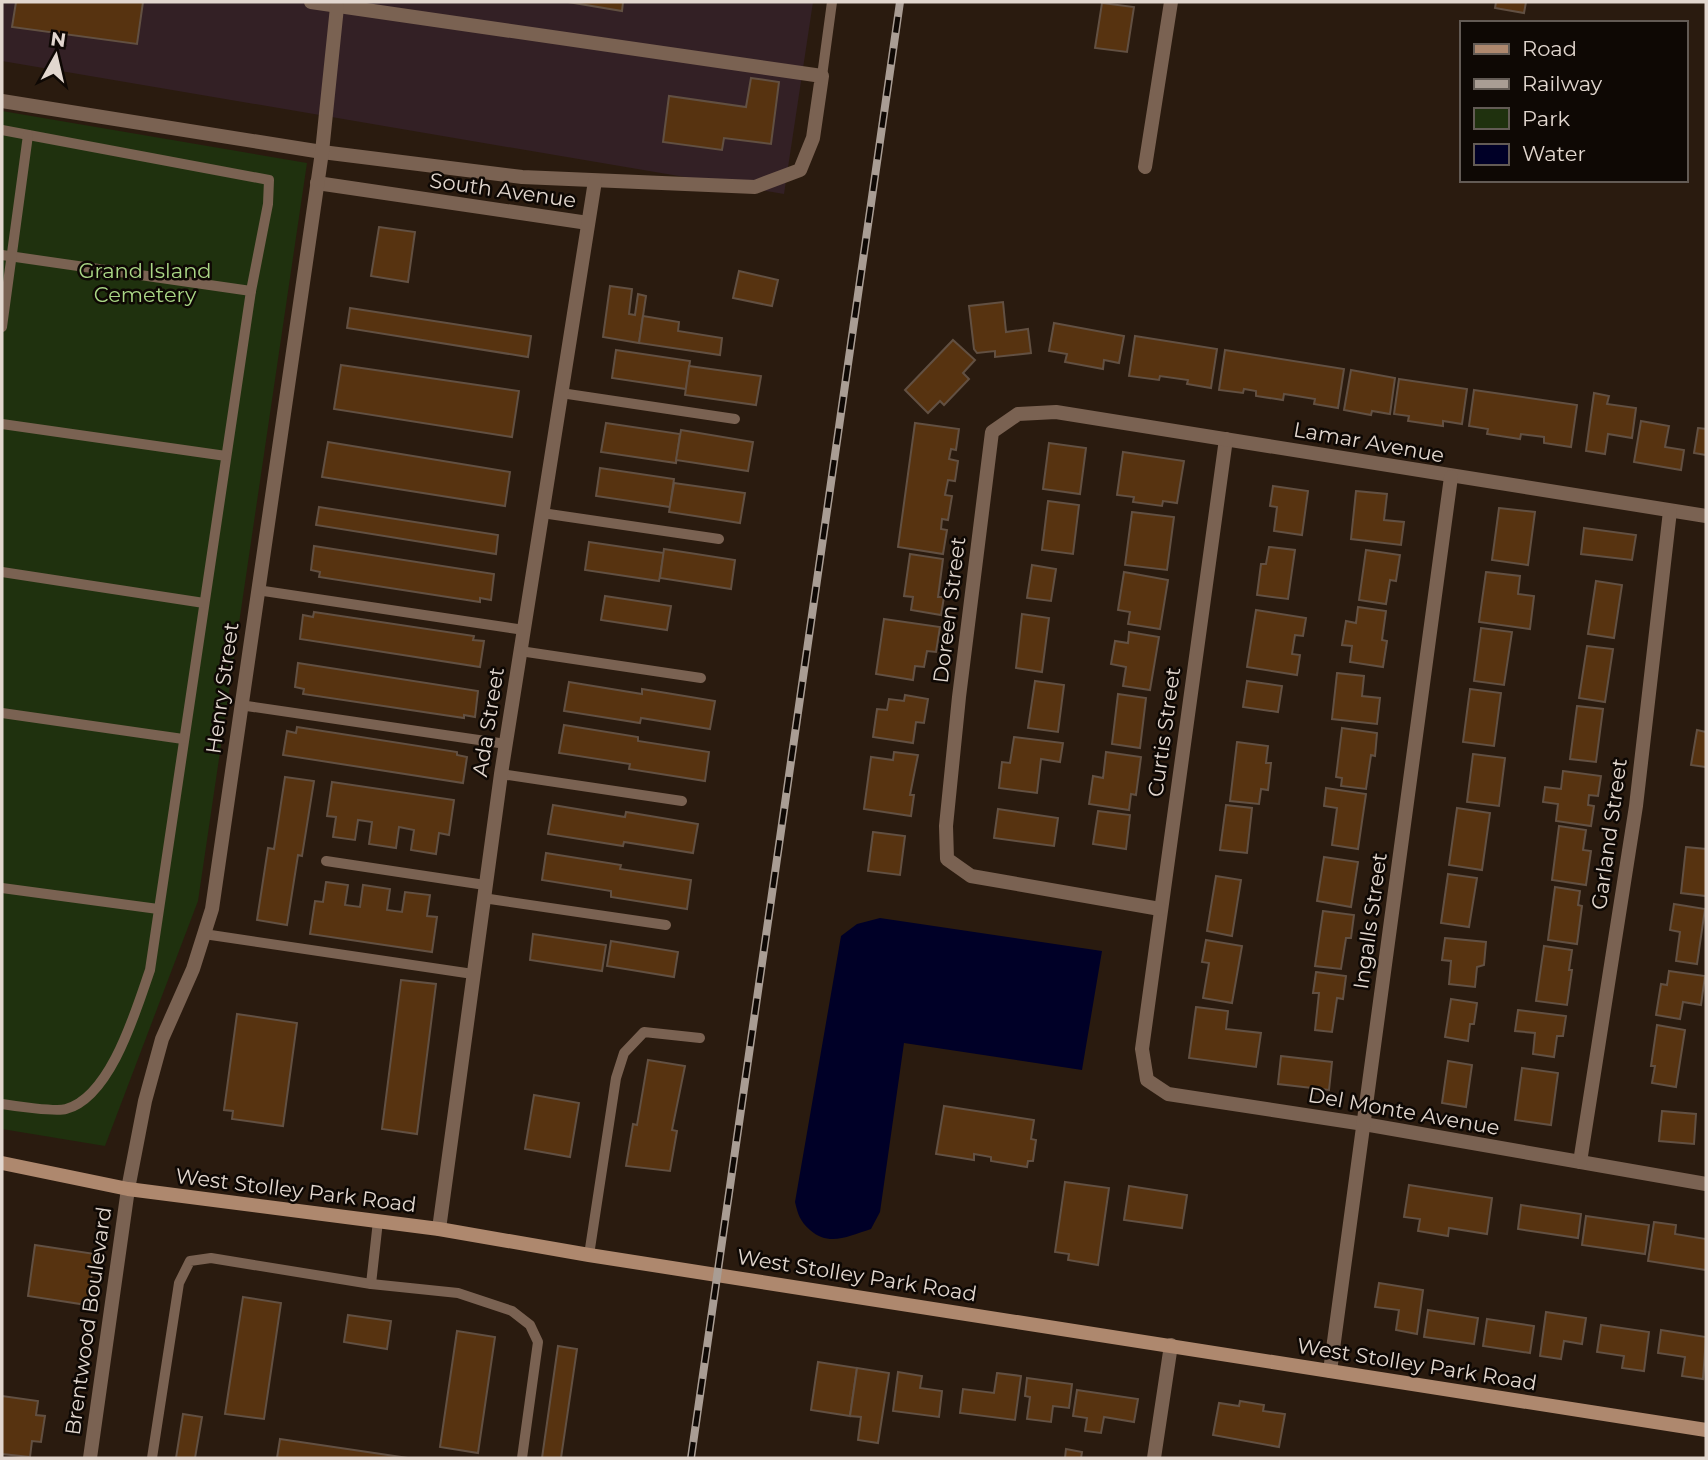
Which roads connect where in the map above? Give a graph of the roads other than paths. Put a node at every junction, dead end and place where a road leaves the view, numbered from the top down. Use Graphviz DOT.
graph roads {
  1 [pos="311,2"];
  2 [pos="832,2"];
  3 [pos="1171,2"];
  4 [pos="337,6"];
  5 [pos="822,76"];
  6 [pos="2,101"];
  7 [pos="2,130"];
  8 [pos="28,135"];
  9 [pos="322,152"];
  10 [pos="1145,166"];
  11 [pos="595,181"];
  12 [pos="317,183"];
  13 [pos="588,223"];
  14 [pos="7,256"];
  15 [pos="251,291"];
  16 [pos="2,327"];
  17 [pos="561,393"];
  18 [pos="1024,414"];
  19 [pos="735,419"];
  20 [pos="2,424"];
  21 [pos="1226,439"];
  22 [pos="226,456"];
  23 [pos="1451,477"];
  24 [pos="1670,511"];
  25 [pos="542,513"];
  26 [pos="1706,516"];
  27 [pos="719,540"];
  28 [pos="2,572"];
  29 [pos="257,590"];
  30 [pos="204,603"];
  31 [pos="524,630"];
  32 [pos="520,651"];
  33 [pos="701,678"];
  34 [pos="240,705"];
  35 [pos="2,713"];
  36 [pos="183,739"];
  37 [pos="506,744"];
  38 [pos="501,774"];
  39 [pos="682,801"];
  40 [pos="326,861"];
  41 [pos="2,888"];
  42 [pos="484,891"];
  43 [pos="158,909"];
  44 [pos="1160,909"];
  45 [pos="666,925"];
  46 [pos="204,934"];
  47 [pos="473,974"];
  48 [pos="1144,1031"];
  49 [pos="700,1038"];
  50 [pos="2,1104"];
  51 [pos="1364,1124"];
  52 [pos="1580,1162"];
  53 [pos="2,1163"];
  54 [pos="1706,1184"];
  55 [pos="128,1189"];
  56 [pos="378,1221"];
  57 [pos="439,1229"];
  58 [pos="589,1255"];
  59 [pos="371,1284"];
  60 [pos="1171,1345"];
  61 [pos="1329,1371"];
  62 [pos="1706,1430"];
  63 [pos="90,1458"];
  64 [pos="152,1458"];
  65 [pos="522,1458"];
  66 [pos="1154,1458"];
  1 -- 4 [label="street"];
  2 -- 5 [label="lane"];
  3 -- 10 [label="street"];
  4 -- 5 [label="street"];
  4 -- 9 [label="street, Henry Street"];
  5 -- 11 [label="street, South Avenue"];
  6 -- 9 [label="street"];
  7 -- 8 [label="lane"];
  8 -- 14 [label="lane"];
  8 -- 15 [label="lane"];
  9 -- 11 [label="street"];
  9 -- 12 [label="street, Henry Street"];
  11 -- 13 [label="street, South Avenue"];
  12 -- 13 [label="street, South Avenue"];
  12 -- 29 [label="street, Henry Street"];
  13 -- 17 [label="street, Ada Street"];
  14 -- 15 [label="lane"];
  14 -- 16 [label="lane"];
  15 -- 22 [label="lane"];
  17 -- 19 [label="lane"];
  17 -- 25 [label="street, Ada Street"];
  18 -- 21 [label="street, Lamar Avenue"];
  18 -- 44 [label="street, Doreen Street"];
  20 -- 22 [label="lane"];
  21 -- 23 [label="street, Lamar Avenue"];
  21 -- 44 [label="street, Curtis Street"];
  22 -- 30 [label="lane"];
  23 -- 24 [label="street, Lamar Avenue"];
  23 -- 51 [label="street, Ingalls Street"];
  24 -- 26 [label="street, Lamar Avenue"];
  24 -- 52 [label="street, Garland Street"];
  25 -- 27 [label="lane"];
  25 -- 31 [label="street, Ada Street"];
  28 -- 30 [label="lane"];
  29 -- 31 [label="lane"];
  29 -- 34 [label="street, Henry Street"];
  30 -- 36 [label="lane"];
  31 -- 32 [label="street, Ada Street"];
  32 -- 33 [label="lane"];
  32 -- 37 [label="street, Ada Street"];
  34 -- 37 [label="lane"];
  34 -- 46 [label="street, Henry Street"];
  35 -- 36 [label="lane"];
  36 -- 43 [label="lane"];
  37 -- 38 [label="street, Ada Street"];
  38 -- 39 [label="lane"];
  38 -- 42 [label="street, Ada Street"];
  40 -- 42 [label="lane"];
  41 -- 43 [label="lane"];
  42 -- 45 [label="lane"];
  42 -- 47 [label="street, Ada Street"];
  43 -- 50 [label="lane"];
  44 -- 48 [label="street, Curtis Street"];
  46 -- 47 [label="lane"];
  46 -- 55 [label="street, Henry Street"];
  47 -- 57 [label="street, Ada Street"];
  48 -- 51 [label="street, Del Monte Avenue"];
  49 -- 58 [label="lane"];
  51 -- 52 [label="street, Del Monte Avenue"];
  51 -- 61 [label="street, Ingalls Street"];
  52 -- 54 [label="street, Del Monte Avenue"];
  53 -- 55 [label="main road, West Stolley Park Road"];
  55 -- 56 [label="main road, West Stolley Park Road"];
  55 -- 63 [label="street, Brentwood Boulevard"];
  56 -- 57 [label="main road, West Stolley Park Road"];
  56 -- 59 [label="lane"];
  57 -- 58 [label="main road, West Stolley Park Road"];
  58 -- 60 [label="main road, West Stolley Park Road"];
  59 -- 64 [label="lane"];
  59 -- 65 [label="lane"];
  60 -- 61 [label="main road, West Stolley Park Road"];
  60 -- 66 [label="street"];
  61 -- 62 [label="main road, West Stolley Park Road"];
}
